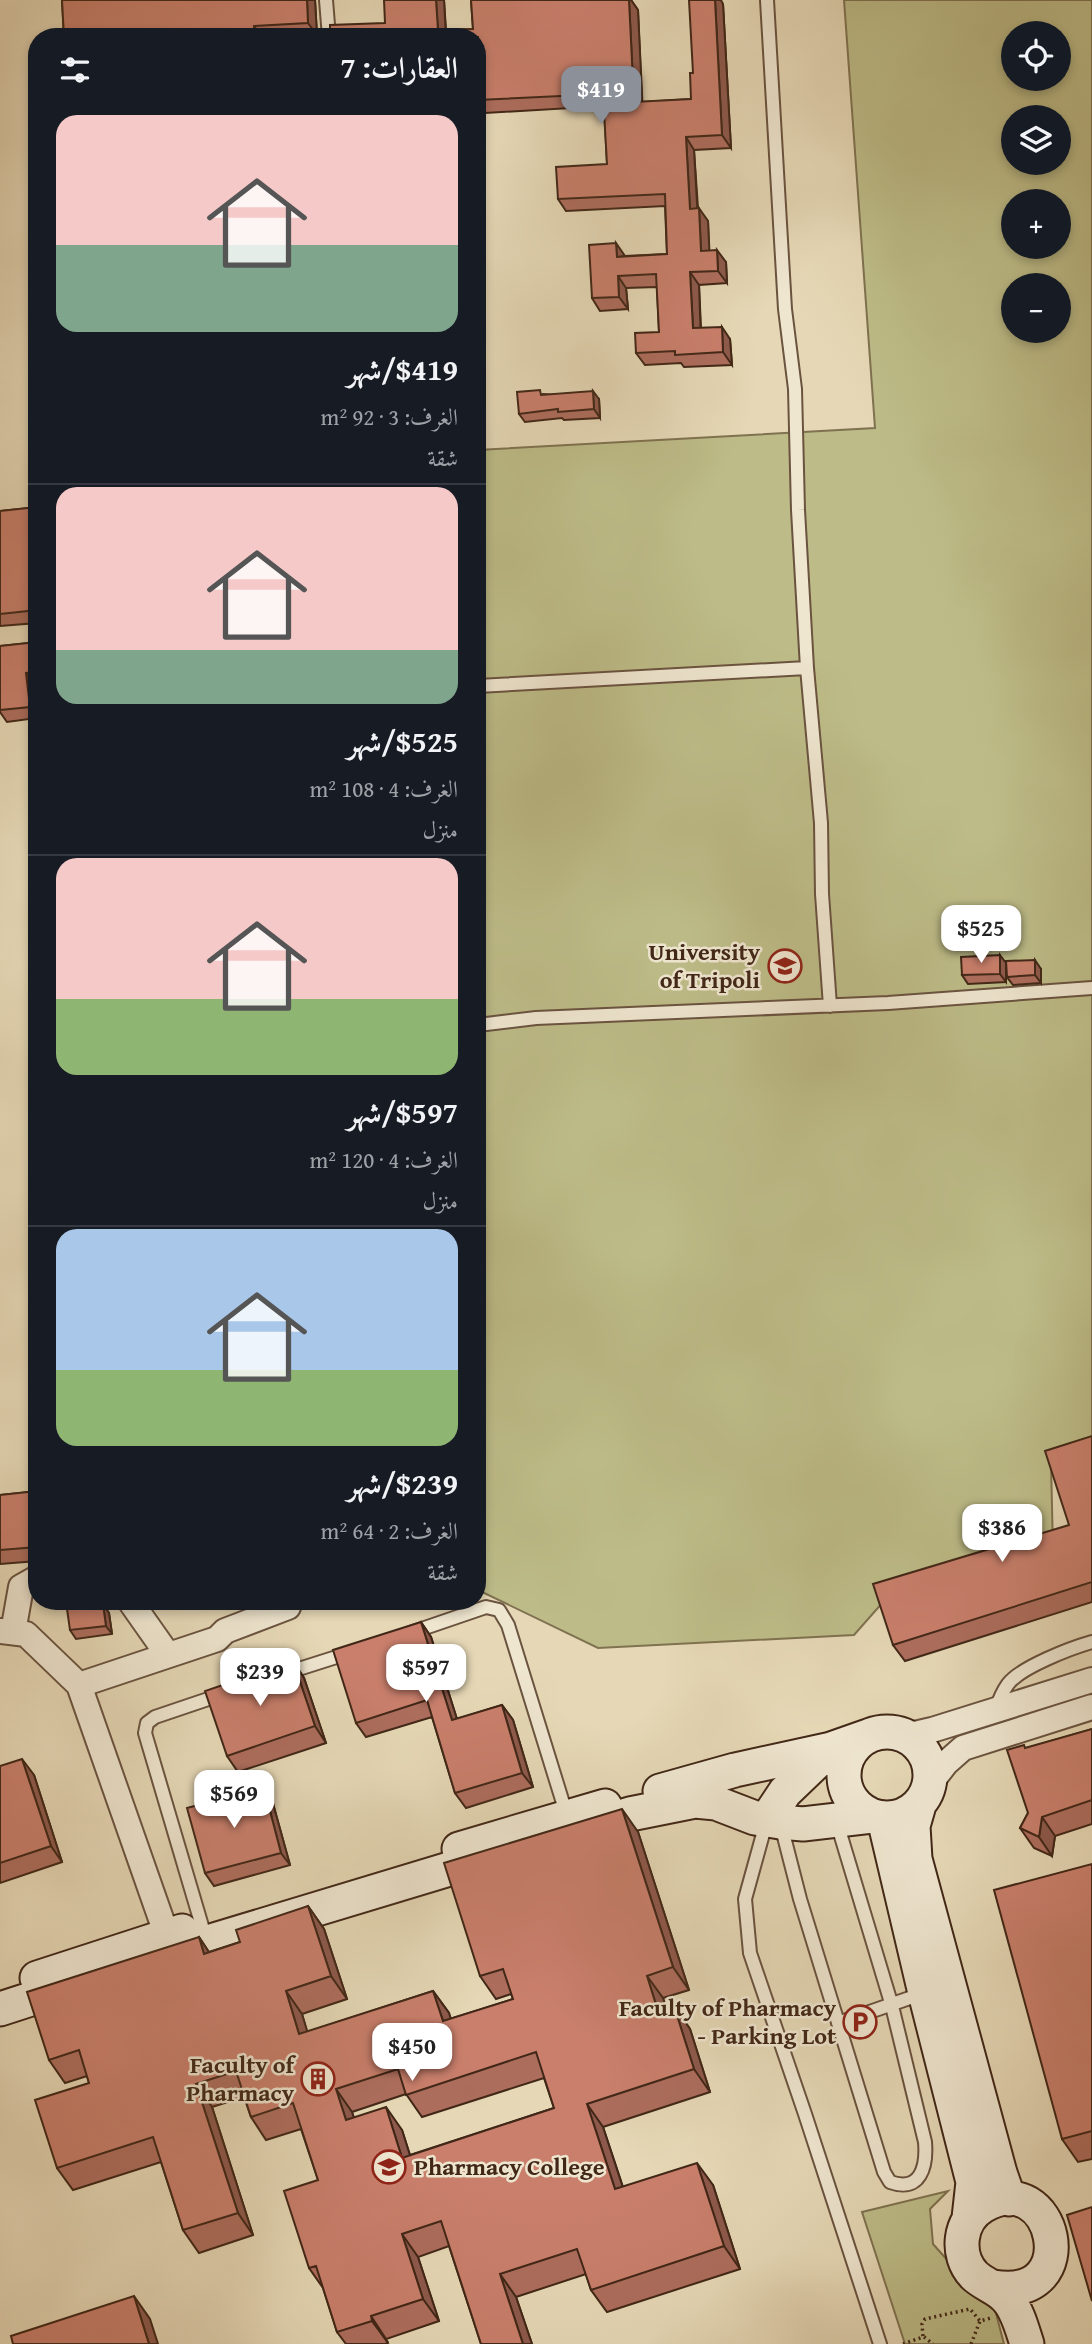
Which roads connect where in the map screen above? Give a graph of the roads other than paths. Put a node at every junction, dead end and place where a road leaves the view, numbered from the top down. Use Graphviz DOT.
graph roads {
  1 [pos="326,0"];
  2 [pos="767,0"];
  3 [pos="328,28"];
  4 [pos="807,668"];
  5 [pos="486,686"];
  6 [pos="1092,988"];
  7 [pos="830,1006"];
  8 [pos="486,1024"];
  9 [pos="28,1583"];
  10 [pos="486,1608"];
  11 [pos="136,1610"];
  12 [pos="278,1610"];
  13 [pos="480,1610"];
  14 [pos="6,1632"];
  15 [pos="393,1638"];
  16 [pos="1092,1642"];
  17 [pos="367,1647"];
  18 [pos="168,1655"];
  19 [pos="274,1677"];
  20 [pos="1092,1680"];
  21 [pos="79,1685"];
  22 [pos="234,1690"];
  23 [pos="1092,1707"];
  24 [pos="995,1711"];
  25 [pos="868,1736"];
  26 [pos="906,1736"];
  27 [pos="831,1749"];
  28 [pos="924,1795"];
  29 [pos="567,1817"];
  30 [pos="878,1818"];
  31 [pos="774,1821"];
  32 [pos="836,1821"];
  33 [pos="202,1926"];
  34 [pos="167,1936"];
  35 [pos="0,1990"];
  36 [pos="925,1993"];
  37 [pos="892,2006"];
  38 [pos="0,2009"];
  39 [pos="838,2024"];
  40 [pos="1009,2199"];
  41 [pos="970,2218"];
  42 [pos="1034,2280"];
  43 [pos="993,2302"];
  44 [pos="880,2344"];
  45 [pos="1027,2344"];
  46 [pos="1047,2344"];
  1 -- 3 [label="lane"];
  2 -- 4 [label="lane"];
  4 -- 5 [label="lane"];
  4 -- 7 [label="lane"];
  6 -- 7 [label="lane"];
  7 -- 8 [label="lane"];
  9 -- 14 [label="street"];
  10 -- 29 [label="lane"];
  11 -- 18 [label="street"];
  12 -- 18 [label="street"];
  13 -- 15 [label="lane"];
  14 -- 21 [label="street"];
  16 -- 24 [label="lane"];
  17 -- 19 [label="lane"];
  18 -- 21 [label="street"];
  20 -- 24 [label="street"];
  21 -- 34 [label="street"];
  22 -- 33 [label="lane"];
  23 -- 28 [label="street"];
  24 -- 26 [label="street"];
  25 -- 26 [label="street"];
  25 -- 27 [label="street"];
  25 -- 30 [label="street"];
  26 -- 28 [label="street"];
  27 -- 29 [label="street"];
  27 -- 31 [label="street"];
  28 -- 30 [label="street"];
  28 -- 40 [label="street"];
  29 -- 33 [label="street"];
  30 -- 32 [label="street"];
  30 -- 36 [label="street"];
  31 -- 32 [label="street"];
  31 -- 38 [label="street"];
  31 -- 39 [label="lane"];
  31 -- 44 [label="lane"];
  32 -- 37 [label="lane"];
  33 -- 34 [label="street"];
  34 -- 35 [label="street"];
  36 -- 37 [label="lane"];
  36 -- 41 [label="street"];
  37 -- 39 [label="lane"];
  37 -- 39 [label="lane"];
  40 -- 41 [label="street"];
  40 -- 42 [label="street"];
  41 -- 43 [label="street"];
  42 -- 43 [label="street"];
  42 -- 46 [label="street"];
  43 -- 45 [label="street"];
}
